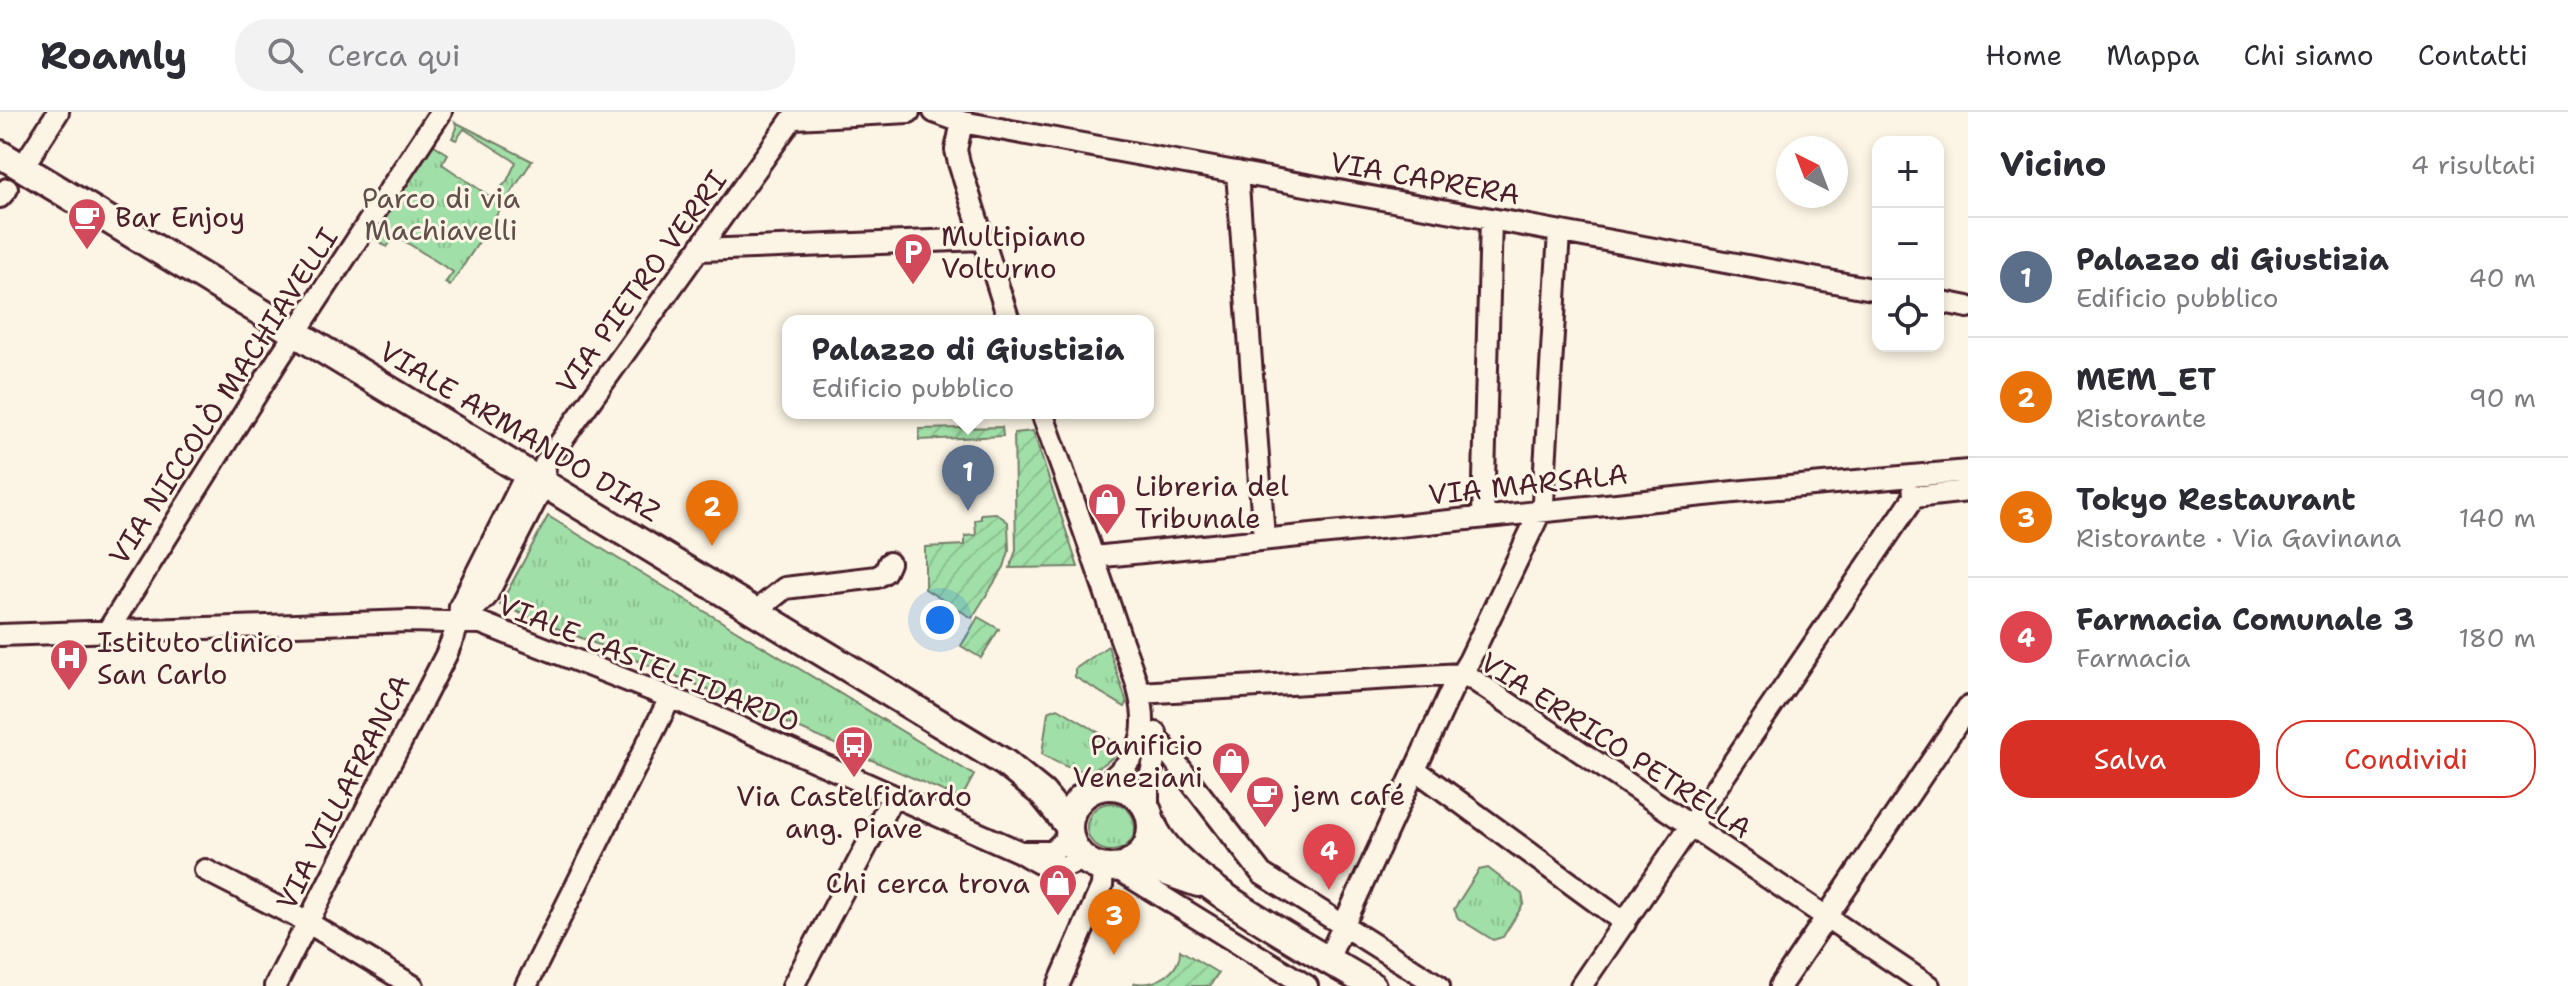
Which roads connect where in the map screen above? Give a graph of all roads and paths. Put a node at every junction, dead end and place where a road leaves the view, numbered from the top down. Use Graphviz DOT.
graph roads {
  1 [pos="58,112"];
  2 [pos="441,112"];
  3 [pos="909,112"];
  4 [pos="934,112"];
  5 [pos="796,115"];
  6 [pos="962,122"];
  7 [pos="1237,172"];
  8 [pos="7,177"];
  9 [pos="1491,219"];
  10 [pos="1559,232"];
  11 [pos="982,239"];
  12 [pos="700,250"];
  13 [pos="1872,289"];
  14 [pos="1944,302"];
  15 [pos="1968,307"];
  16 [pos="1007,315"];
  17 [pos="296,332"];
  18 [pos="1044,419"];
  19 [pos="1968,471"];
  20 [pos="536,478"];
  21 [pos="1913,487"];
  22 [pos="1968,491"];
  23 [pos="1540,512"];
  24 [pos="1483,516"];
  25 [pos="1264,538"];
  26 [pos="1094,557"];
  27 [pos="889,563"];
  28 [pos="756,611"];
  29 [pos="459,623"];
  30 [pos="107,632"];
  31 [pos="0,635"];
  32 [pos="1461,674"];
  33 [pos="1139,693"];
  34 [pos="670,698"];
  35 [pos="1968,707"];
  36 [pos="1157,738"];
  37 [pos="1005,763"];
  38 [pos="1416,770"];
  39 [pos="1097,788"];
  40 [pos="893,796"];
  41 [pos="1150,816"];
  42 [pos="1690,826"];
  43 [pos="1069,830"];
  44 [pos="1018,851"];
  45 [pos="1108,864"];
  46 [pos="205,870"];
  47 [pos="1209,887"];
  48 [pos="1826,918"];
  49 [pos="307,922"];
  50 [pos="1625,923"];
  51 [pos="1343,927"];
  52 [pos="1328,959"];
  53 [pos="275,986"];
  54 [pos="413,986"];
  55 [pos="526,986"];
  56 [pos="793,986"];
  57 [pos="1058,986"];
  58 [pos="1307,986"];
  59 [pos="1372,986"];
  60 [pos="1439,986"];
  61 [pos="1581,986"];
  62 [pos="1780,986"];
  63 [pos="1929,986"];
  1 -- 8 [label="street"];
  2 -- 17 [label="street, VIA NICCOLÒ MACHIAVELLI"];
  3 -- 5 [label="street"];
  4 -- 6 [label="street, VIA CAPRERA"];
  5 -- 12 [label="street, VIA PIETRO VERRI"];
  6 -- 7 [label="street, VIA CAPRERA"];
  6 -- 11 [label="street"];
  7 -- 9 [label="street, VIA CAPRERA"];
  7 -- 25 [label="street"];
  8 -- 17 [label="main road, VIALE ARMANDO DIAZ"];
  9 -- 10 [label="street, VIA CAPRERA"];
  9 -- 24 [label="street"];
  10 -- 13 [label="street, VIA CAPRERA"];
  10 -- 23 [label="street"];
  11 -- 12 [label="street"];
  11 -- 16 [label="street"];
  12 -- 20 [label="street, VIA PIETRO VERRI"];
  14 -- 15 [label="street"];
  17 -- 20 [label="main road, VIALE ARMANDO DIAZ"];
  17 -- 30 [label="street, VIA NICCOLÒ MACHIAVELLI"];
  18 -- 26 [label="street"];
  19 -- 21 [label="street, VIA MARSALA"];
  20 -- 28 [label="main road, VIALE ARMANDO DIAZ"];
  20 -- 29 [label="street, VIA PIETRO VERRI"];
  21 -- 22 [label="street, VIA MARSALA"];
  21 -- 23 [label="street, VIA MARSALA"];
  21 -- 42 [label="street"];
  23 -- 24 [label="street, VIA MARSALA"];
  23 -- 32 [label="street"];
  24 -- 25 [label="street, VIA MARSALA"];
  25 -- 26 [label="street, VIA MARSALA"];
  26 -- 33 [label="street"];
  27 -- 28 [label="street"];
  28 -- 37 [label="main road, VIALE ARMANDO DIAZ"];
  29 -- 30 [label="street, VIALE CASTELFIDARDO"];
  29 -- 34 [label="street, VIALE CASTELFIDARDO"];
  29 -- 49 [label="street, VIA VILLAFRANCA"];
  30 -- 31 [label="street, VIALE CASTELFIDARDO"];
  32 -- 33 [label="street, VIA ERRICO PETRELLA"];
  32 -- 38 [label="street"];
  32 -- 42 [label="street, VIA ERRICO PETRELLA"];
  33 -- 36 [label="street"];
  33 -- 39 [label="street"];
  34 -- 40 [label="street, VIALE CASTELFIDARDO"];
  34 -- 55 [label="street"];
  35 -- 48 [label="street"];
  36 -- 41 [label="street"];
  36 -- 51 [label="street"];
  37 -- 39 [label="main road, VIALE ARMANDO DIAZ"];
  37 -- 43 [label="main road, VIALE ARMANDO DIAZ"];
  38 -- 50 [label="street"];
  38 -- 51 [label="street"];
  39 -- 41 [label="main road"];
  39 -- 43 [label="main road"];
  40 -- 44 [label="street, VIALE CASTELFIDARDO"];
  40 -- 56 [label="street"];
  41 -- 45 [label="main road"];
  41 -- 47 [label="main road"];
  42 -- 48 [label="street, VIA ERRICO PETRELLA"];
  42 -- 50 [label="street"];
  43 -- 44 [label="street, VIALE CASTELFIDARDO"];
  43 -- 45 [label="main road"];
  44 -- 45 [label="street, VIALE CASTELFIDARDO"];
  45 -- 47 [label="main road"];
  45 -- 57 [label="street"];
  45 -- 58 [label="street"];
  46 -- 49 [label="street"];
  47 -- 52 [label="main road"];
  48 -- 62 [label="street"];
  48 -- 63 [label="street, VIA ERRICO PETRELLA"];
  49 -- 53 [label="street, VIA VILLAFRANCA"];
  49 -- 54 [label="street"];
  50 -- 61 [label="street"];
  51 -- 52 [label="street"];
  51 -- 60 [label="street"];
  52 -- 59 [label="main road"];
}
